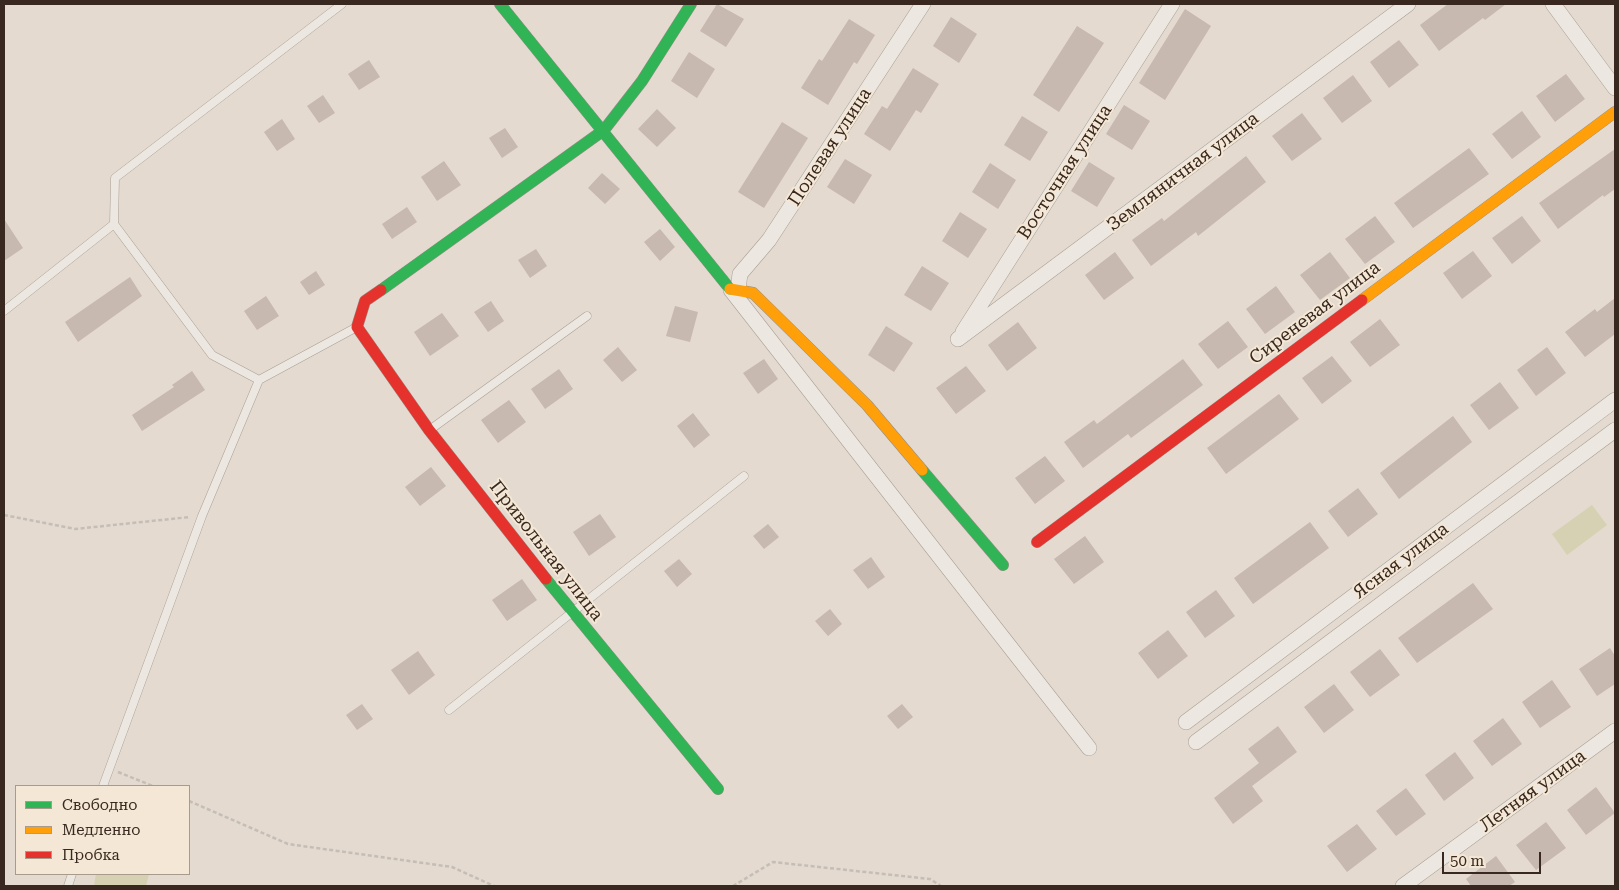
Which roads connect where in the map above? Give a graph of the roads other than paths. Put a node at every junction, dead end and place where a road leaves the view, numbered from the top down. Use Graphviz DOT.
graph roads {
  1 [pos="342,4"];
  2 [pos="500,4"];
  3 [pos="692,4"];
  4 [pos="923,4"];
  5 [pos="1172,4"];
  6 [pos="1408,4"];
  7 [pos="1553,4"];
  8 [pos="1615,88"];
  9 [pos="1615,112"];
  10 [pos="604,130"];
  11 [pos="114,224"];
  12 [pos="735,290"];
  13 [pos="4,311"];
  14 [pos="587,316"];
  15 [pos="357,328"];
  16 [pos="958,340"];
  17 [pos="259,380"];
  18 [pos="1615,400"];
  19 [pos="429,430"];
  20 [pos="1615,430"];
  21 [pos="744,476"];
  22 [pos="1037,542"];
  23 [pos="1003,565"];
  24 [pos="572,613"];
  25 [pos="449,710"];
  26 [pos="1186,722"];
  27 [pos="1615,731"];
  28 [pos="1196,742"];
  29 [pos="1089,748"];
  30 [pos="103,785"];
  31 [pos="718,788"];
  32 [pos="1403,886"];
  1 -- 11 [label="lane"];
  2 -- 10 [label="street"];
  3 -- 10 [label="street"];
  4 -- 12 [label="street, Полевая улица"];
  5 -- 16 [label="street, Восточная улица"];
  6 -- 16 [label="street, Земляничная улица"];
  7 -- 8 [label="street"];
  9 -- 22 [label="street, Сиреневая улица"];
  10 -- 12 [label="street"];
  10 -- 15 [label="street"];
  11 -- 13 [label="lane"];
  11 -- 17 [label="lane"];
  12 -- 23 [label="street"];
  12 -- 29 [label="street"];
  14 -- 19 [label="lane"];
  15 -- 17 [label="lane"];
  15 -- 19 [label="street, Привольная улица"];
  17 -- 30 [label="lane"];
  18 -- 26 [label="street, Ясная улица"];
  19 -- 24 [label="street, Привольная улица"];
  20 -- 28 [label="street, Ясная улица"];
  21 -- 24 [label="lane"];
  24 -- 25 [label="lane"];
  24 -- 31 [label="street, Привольная улица"];
  27 -- 32 [label="street, Летняя улица"];
}
